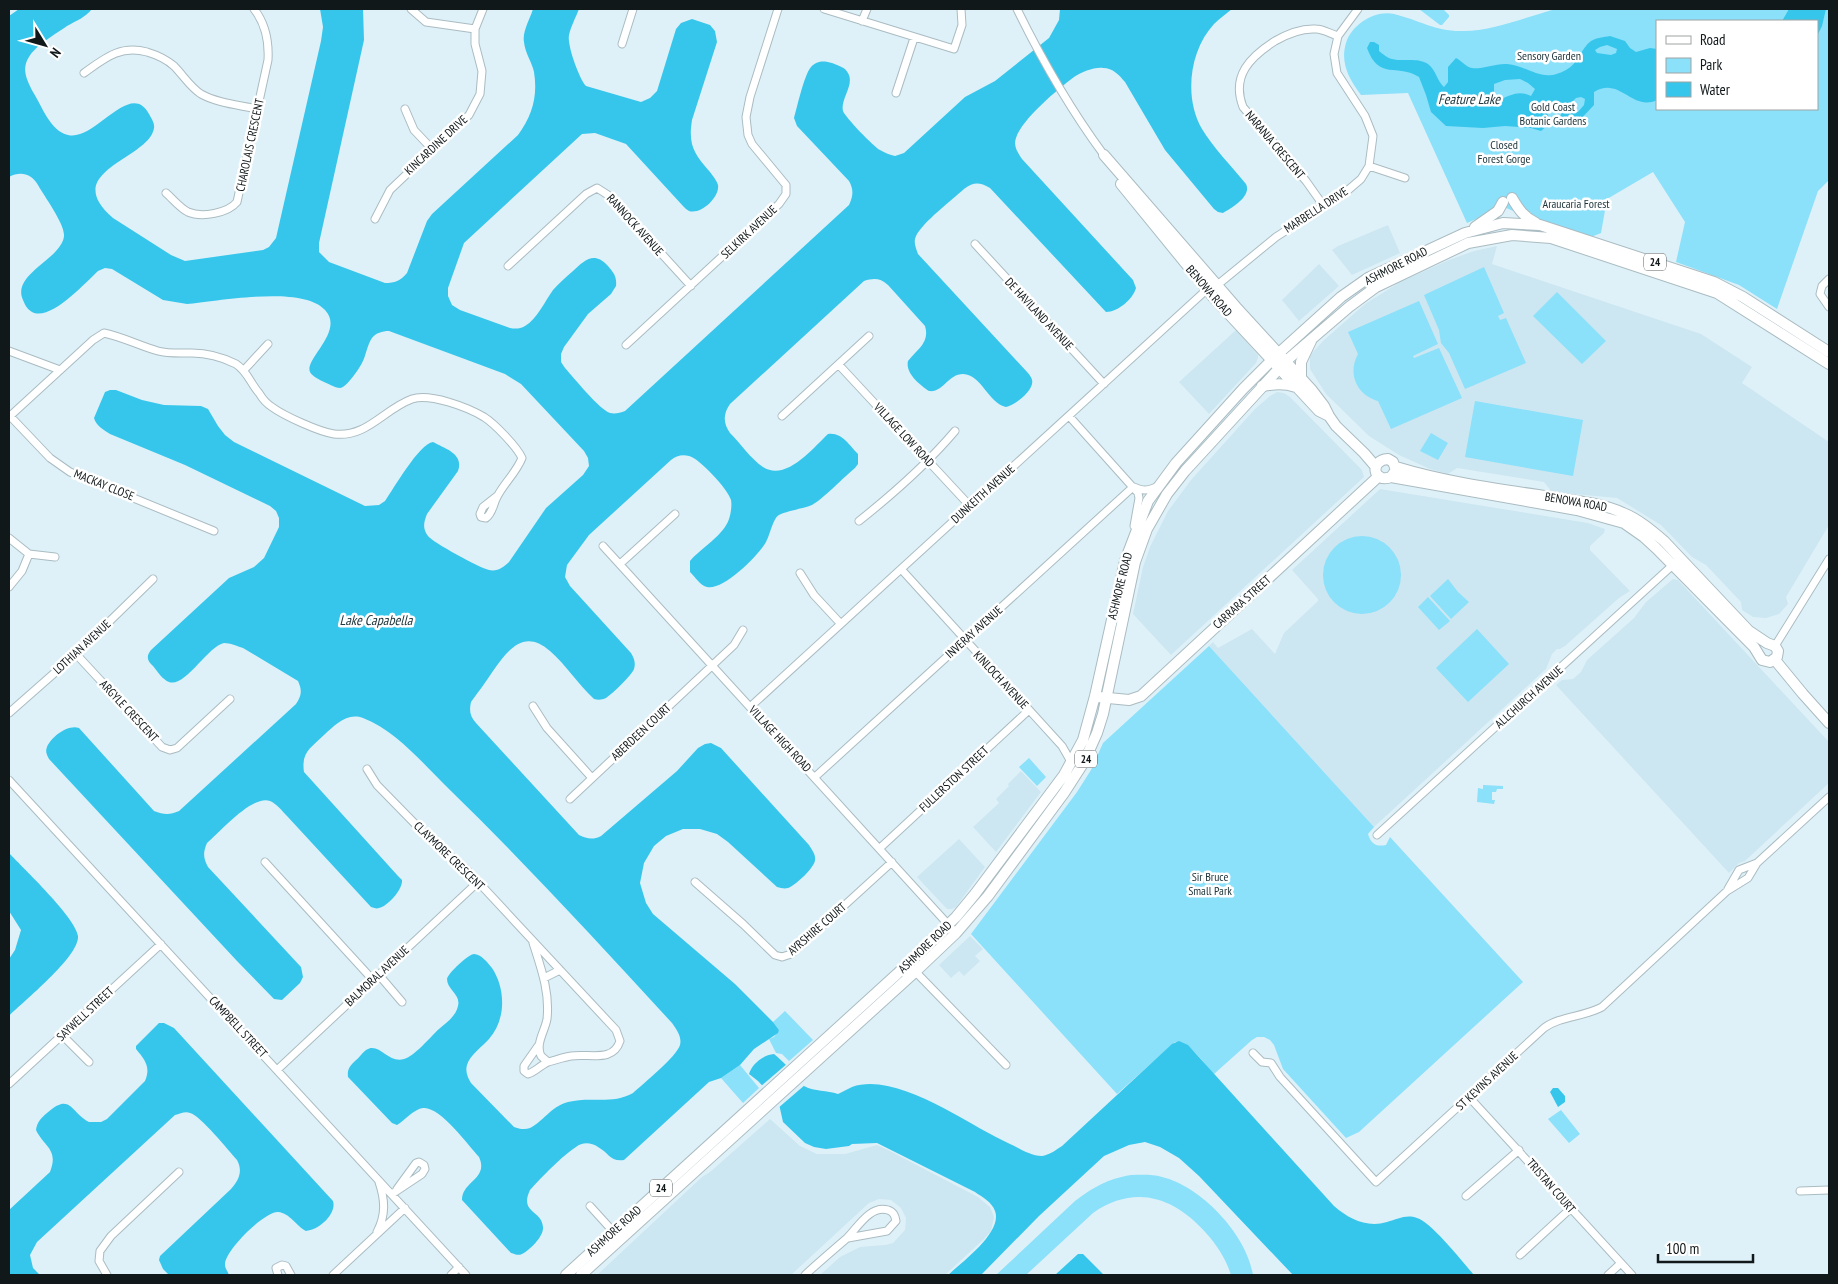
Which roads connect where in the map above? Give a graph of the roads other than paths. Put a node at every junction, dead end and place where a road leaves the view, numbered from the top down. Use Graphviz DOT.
graph roads {
  1 [pos="254,9"];
  2 [pos="411,9"];
  3 [pos="482,9"];
  4 [pos="633,9"];
  5 [pos="778,9"];
  6 [pos="824,9"];
  7 [pos="867,9"];
  8 [pos="962,9"];
  9 [pos="1017,9"];
  10 [pos="1358,9"];
  11 [pos="862,20"];
  12 [pos="475,30"];
  13 [pos="1338,36"];
  14 [pos="914,38"];
  15 [pos="622,44"];
  16 [pos="84,73"];
  17 [pos="896,93"];
  18 [pos="257,109"];
  19 [pos="405,110"];
  20 [pos="432,150"];
  21 [pos="1104,155"];
  22 [pos="1369,166"];
  23 [pos="1405,178"];
  24 [pos="166,193"];
  25 [pos="1322,206"];
  26 [pos="376,219"];
  27 [pos="1540,225"];
  28 [pos="1465,233"];
  29 [pos="975,244"];
  30 [pos="508,266"];
  31 [pos="1829,279"];
  32 [pos="1217,284"];
  33 [pos="690,286"];
  34 [pos="1207,289"];
  35 [pos="1829,306"];
  36 [pos="1314,335"];
  37 [pos="869,336"];
  38 [pos="268,344"];
  39 [pos="626,346"];
  40 [pos="9,351"];
  41 [pos="1829,352"];
  42 [pos="1275,356"];
  43 [pos="1829,364"];
  44 [pos="839,365"];
  45 [pos="1283,365"];
  46 [pos="60,370"];
  47 [pos="244,370"];
  48 [pos="1299,382"];
  49 [pos="1104,384"];
  50 [pos="1262,386"];
  51 [pos="782,416"];
  52 [pos="1069,416"];
  53 [pos="9,417"];
  54 [pos="955,431"];
  55 [pos="927,460"];
  56 [pos="1378,468"];
  57 [pos="1396,468"];
  58 [pos="1391,478"];
  59 [pos="1159,486"];
  60 [pos="1133,487"];
  61 [pos="497,496"];
  62 [pos="970,506"];
  63 [pos="675,514"];
  64 [pos="859,521"];
  65 [pos="214,531"];
  66 [pos="9,538"];
  67 [pos="1131,541"];
  68 [pos="603,546"];
  69 [pos="29,554"];
  70 [pos="55,557"];
  71 [pos="1829,559"];
  72 [pos="1677,561"];
  73 [pos="620,564"];
  74 [pos="901,569"];
  75 [pos="800,573"];
  76 [pos="153,579"];
  77 [pos="9,587"];
  78 [pos="840,623"];
  79 [pos="743,630"];
  80 [pos="965,641"];
  81 [pos="1771,644"];
  82 [pos="76,654"];
  83 [pos="1759,654"];
  84 [pos="1776,660"];
  85 [pos="713,665"];
  86 [pos="1095,696"];
  87 [pos="1106,698"];
  88 [pos="230,699"];
  89 [pos="533,706"];
  90 [pos="750,707"];
  91 [pos="1028,710"];
  92 [pos="9,713"];
  93 [pos="1829,723"];
  94 [pos="1082,740"];
  95 [pos="1062,746"];
  96 [pos="1070,765"];
  97 [pos="367,769"];
  98 [pos="815,777"];
  99 [pos="592,778"];
  100 [pos="9,780"];
  101 [pos="1829,797"];
  102 [pos="570,799"];
  103 [pos="1376,836"];
  104 [pos="880,848"];
  105 [pos="265,862"];
  106 [pos="892,862"];
  107 [pos="1757,863"];
  108 [pos="1738,873"];
  109 [pos="1745,880"];
  110 [pos="478,882"];
  111 [pos="695,882"];
  112 [pos="1727,891"];
  113 [pos="948,924"];
  114 [pos="956,933"];
  115 [pos="534,943"];
  116 [pos="161,944"];
  117 [pos="908,964"];
  118 [pos="560,970"];
  119 [pos="916,971"];
  120 [pos="376,978"];
  121 [pos="544,978"];
  122 [pos="402,1002"];
  123 [pos="62,1035"];
  124 [pos="539,1046"];
  125 [pos="1253,1053"];
  126 [pos="89,1062"];
  127 [pos="548,1062"];
  128 [pos="1006,1065"];
  129 [pos="277,1070"];
  130 [pos="9,1084"];
  131 [pos="1469,1097"];
  132 [pos="748,1108"];
  133 [pos="760,1113"];
  134 [pos="1518,1150"];
  135 [pos="179,1172"];
  136 [pos="377,1178"];
  137 [pos="1829,1190"];
  138 [pos="1800,1191"];
  139 [pos="1466,1196"];
  140 [pos="590,1206"];
  141 [pos="405,1208"];
  142 [pos="1570,1209"];
  143 [pos="617,1235"];
  144 [pos="848,1238"];
  145 [pos="372,1239"];
  146 [pos="1520,1255"];
  147 [pos="1621,1263"];
  148 [pos="459,1267"];
  149 [pos="107,1275"];
  150 [pos="278,1275"];
  151 [pos="291,1275"];
  152 [pos="333,1275"];
  153 [pos="451,1275"];
  154 [pos="466,1275"];
  155 [pos="566,1275"];
  156 [pos="581,1275"];
  157 [pos="805,1275"];
  158 [pos="1608,1275"];
  159 [pos="1632,1275"];
  1 -- 18 [label="street, CHAROLAIS CRESCENT"];
  2 -- 12 [label="street"];
  3 -- 12 [label="street, KINCARDINE DRIVE"];
  4 -- 15 [label="street"];
  5 -- 33 [label="street, SELKIRK AVENUE"];
  6 -- 11 [label="street"];
  7 -- 11 [label="street"];
  8 -- 14 [label="street"];
  9 -- 21 [label="street, BENOWA ROAD"];
  10 -- 13 [label="street"];
  11 -- 14 [label="street"];
  12 -- 20 [label="street, KINCARDINE DRIVE"];
  13 -- 22 [label="street"];
  13 -- 25 [label="street, NARANJA CRESCENT"];
  14 -- 17 [label="street"];
  16 -- 18 [label="street"];
  18 -- 24 [label="street, CHAROLAIS CRESCENT"];
  19 -- 20 [label="street"];
  20 -- 26 [label="street, KINCARDINE DRIVE"];
  21 -- 32 [label="main road, BENOWA ROAD"];
  21 -- 34 [label="main road, BENOWA ROAD"];
  22 -- 23 [label="street"];
  22 -- 25 [label="street, MARBELLA DRIVE"];
  25 -- 32 [label="street, MARBELLA DRIVE"];
  27 -- 28 [label="main road, ASHMORE ROAD / 24"];
  27 -- 28 [label="main road"];
  27 -- 41 [label="main road, ASHMORE ROAD / 24"];
  28 -- 42 [label="main road, ASHMORE ROAD / 24"];
  29 -- 49 [label="street, DE HAVILAND AVENUE"];
  30 -- 33 [label="street, RANNOCK AVENUE"];
  31 -- 35 [label="street"];
  32 -- 34 [label="street, DUNKEITH AVENUE"];
  32 -- 42 [label="main road, BENOWA ROAD"];
  33 -- 39 [label="street, SELKIRK AVENUE"];
  34 -- 42 [label="main road, BENOWA ROAD"];
  34 -- 49 [label="street, DUNKEITH AVENUE"];
  36 -- 43 [label="main road, ASHMORE ROAD / 24"];
  36 -- 45 [label="main road, ASHMORE ROAD / 24"];
  36 -- 48 [label="main road"];
  37 -- 44 [label="street"];
  38 -- 47 [label="street"];
  40 -- 46 [label="street"];
  42 -- 45 [label="main road, BENOWA ROAD"];
  42 -- 59 [label="main road, ASHMORE ROAD / 24"];
  44 -- 51 [label="street"];
  44 -- 55 [label="street, VILLAGE LOW ROAD"];
  45 -- 48 [label="main road, BENOWA ROAD"];
  45 -- 50 [label="main road, ASHMORE ROAD / 24"];
  46 -- 47 [label="street"];
  46 -- 53 [label="street"];
  47 -- 61 [label="street"];
  48 -- 50 [label="main road"];
  48 -- 56 [label="main road, BENOWA ROAD"];
  49 -- 52 [label="street, DUNKEITH AVENUE"];
  50 -- 87 [label="main road, ASHMORE ROAD / 24"];
  52 -- 60 [label="street"];
  52 -- 62 [label="street, DUNKEITH AVENUE"];
  53 -- 65 [label="street, MACKAY CLOSE"];
  54 -- 55 [label="street"];
  55 -- 62 [label="street, VILLAGE LOW ROAD"];
  55 -- 64 [label="street"];
  56 -- 57 [label="main road"];
  56 -- 58 [label="main road"];
  56 -- 87 [label="main road, CARRARA STREET"];
  57 -- 58 [label="main road"];
  57 -- 72 [label="main road, BENOWA ROAD"];
  58 -- 72 [label="main road, BENOWA ROAD"];
  59 -- 60 [label="street"];
  59 -- 67 [label="main road, ASHMORE ROAD / 24"];
  60 -- 67 [label="street"];
  60 -- 80 [label="street, INVERAY AVENUE"];
  62 -- 74 [label="street, DUNKEITH AVENUE"];
  63 -- 73 [label="street"];
  66 -- 69 [label="street"];
  67 -- 86 [label="main road, ASHMORE ROAD / 24"];
  68 -- 73 [label="street, VILLAGE HIGH ROAD"];
  69 -- 70 [label="street"];
  69 -- 77 [label="street"];
  71 -- 81 [label="street"];
  72 -- 81 [label="main road, BENOWA ROAD"];
  72 -- 83 [label="main road, BENOWA ROAD"];
  72 -- 103 [label="street, ALLCHURCH AVENUE"];
  73 -- 85 [label="street, VILLAGE HIGH ROAD"];
  74 -- 78 [label="street, DUNKEITH AVENUE"];
  74 -- 80 [label="street, KINLOCH AVENUE"];
  75 -- 78 [label="street"];
  76 -- 82 [label="street, LOTHIAN AVENUE"];
  78 -- 90 [label="street, DUNKEITH AVENUE"];
  79 -- 85 [label="street, ABERDEEN COURT"];
  80 -- 91 [label="street, KINLOCH AVENUE"];
  80 -- 98 [label="street, INVERAY AVENUE"];
  81 -- 83 [label="main road"];
  81 -- 84 [label="main road"];
  82 -- 88 [label="street, ARGYLE CRESCENT"];
  82 -- 92 [label="street, LOTHIAN AVENUE"];
  83 -- 84 [label="main road"];
  84 -- 93 [label="main road"];
  85 -- 90 [label="street, VILLAGE HIGH ROAD"];
  85 -- 99 [label="street, ABERDEEN COURT"];
  86 -- 87 [label="main road, CARRARA STREET"];
  86 -- 94 [label="main road, ASHMORE ROAD / 24"];
  87 -- 114 [label="main road, ASHMORE ROAD / 24"];
  89 -- 99 [label="street"];
  90 -- 98 [label="street, VILLAGE HIGH ROAD"];
  91 -- 95 [label="street, KINLOCH AVENUE"];
  91 -- 104 [label="street, FULLERSTON STREET"];
  94 -- 95 [label="street"];
  94 -- 96 [label="main road, ASHMORE ROAD / 24"];
  95 -- 96 [label="street, KINLOCH AVENUE"];
  96 -- 113 [label="main road, ASHMORE ROAD / 24"];
  97 -- 110 [label="street, CLAYMORE CRESCENT"];
  98 -- 104 [label="street, VILLAGE HIGH ROAD"];
  99 -- 102 [label="street, ABERDEEN COURT"];
  100 -- 116 [label="street, CAMPBELL STREET"];
  101 -- 107 [label="street, ST KEVINS AVENUE"];
  104 -- 106 [label="street, VILLAGE HIGH ROAD"];
  105 -- 120 [label="street"];
  106 -- 111 [label="street, AYRSHIRE COURT"];
  106 -- 113 [label="street, VILLAGE HIGH ROAD"];
  107 -- 108 [label="street, ST KEVINS AVENUE"];
  107 -- 109 [label="street, ST KEVINS AVENUE"];
  108 -- 109 [label="street"];
  108 -- 112 [label="street, ST KEVINS AVENUE"];
  109 -- 112 [label="street, ST KEVINS AVENUE"];
  110 -- 115 [label="street, CLAYMORE CRESCENT"];
  110 -- 120 [label="street, BALMORAL AVENUE"];
  112 -- 131 [label="street, ST KEVINS AVENUE"];
  113 -- 114 [label="street, VILLAGE HIGH ROAD"];
  113 -- 117 [label="main road, ASHMORE ROAD / 24"];
  114 -- 119 [label="main road, ASHMORE ROAD / 24"];
  115 -- 118 [label="street, CLAYMORE CRESCENT"];
  115 -- 121 [label="street, CLAYMORE CRESCENT"];
  116 -- 123 [label="street, SAYWELL STREET"];
  116 -- 129 [label="street, CAMPBELL STREET"];
  117 -- 119 [label="street"];
  117 -- 132 [label="main road, ASHMORE ROAD / 24"];
  118 -- 121 [label="street"];
  118 -- 127 [label="street, CLAYMORE CRESCENT"];
  119 -- 128 [label="street"];
  119 -- 133 [label="main road, ASHMORE ROAD / 24"];
  120 -- 122 [label="street"];
  120 -- 129 [label="street, BALMORAL AVENUE"];
  121 -- 124 [label="street, CLAYMORE CRESCENT"];
  123 -- 126 [label="street"];
  123 -- 130 [label="street, SAYWELL STREET"];
  124 -- 127 [label="street"];
  124 -- 127 [label="street, CLAYMORE CRESCENT"];
  125 -- 131 [label="street, ST KEVINS AVENUE"];
  129 -- 136 [label="street, CAMPBELL STREET"];
  131 -- 134 [label="street, TRISTAN COURT"];
  132 -- 133 [label="main road"];
  132 -- 143 [label="main road, ASHMORE ROAD / 24"];
  133 -- 143 [label="main road, ASHMORE ROAD / 24"];
  134 -- 139 [label="street"];
  134 -- 142 [label="street, TRISTAN COURT"];
  135 -- 149 [label="street"];
  136 -- 141 [label="street, CAMPBELL STREET"];
  136 -- 145 [label="street"];
  137 -- 138 [label="street"];
  140 -- 143 [label="street"];
  141 -- 145 [label="street"];
  141 -- 148 [label="street, CAMPBELL STREET"];
  142 -- 146 [label="street"];
  142 -- 147 [label="street, TRISTAN COURT"];
  143 -- 155 [label="main road, ASHMORE ROAD / 24"];
  143 -- 156 [label="main road, ASHMORE ROAD / 24"];
  144 -- 144 [label="street"];
  144 -- 157 [label="street"];
  145 -- 152 [label="street"];
  147 -- 158 [label="street"];
  147 -- 159 [label="street, TRISTAN COURT"];
  148 -- 153 [label="street"];
  148 -- 154 [label="street, CAMPBELL STREET"];
  150 -- 151 [label="street"];
}
